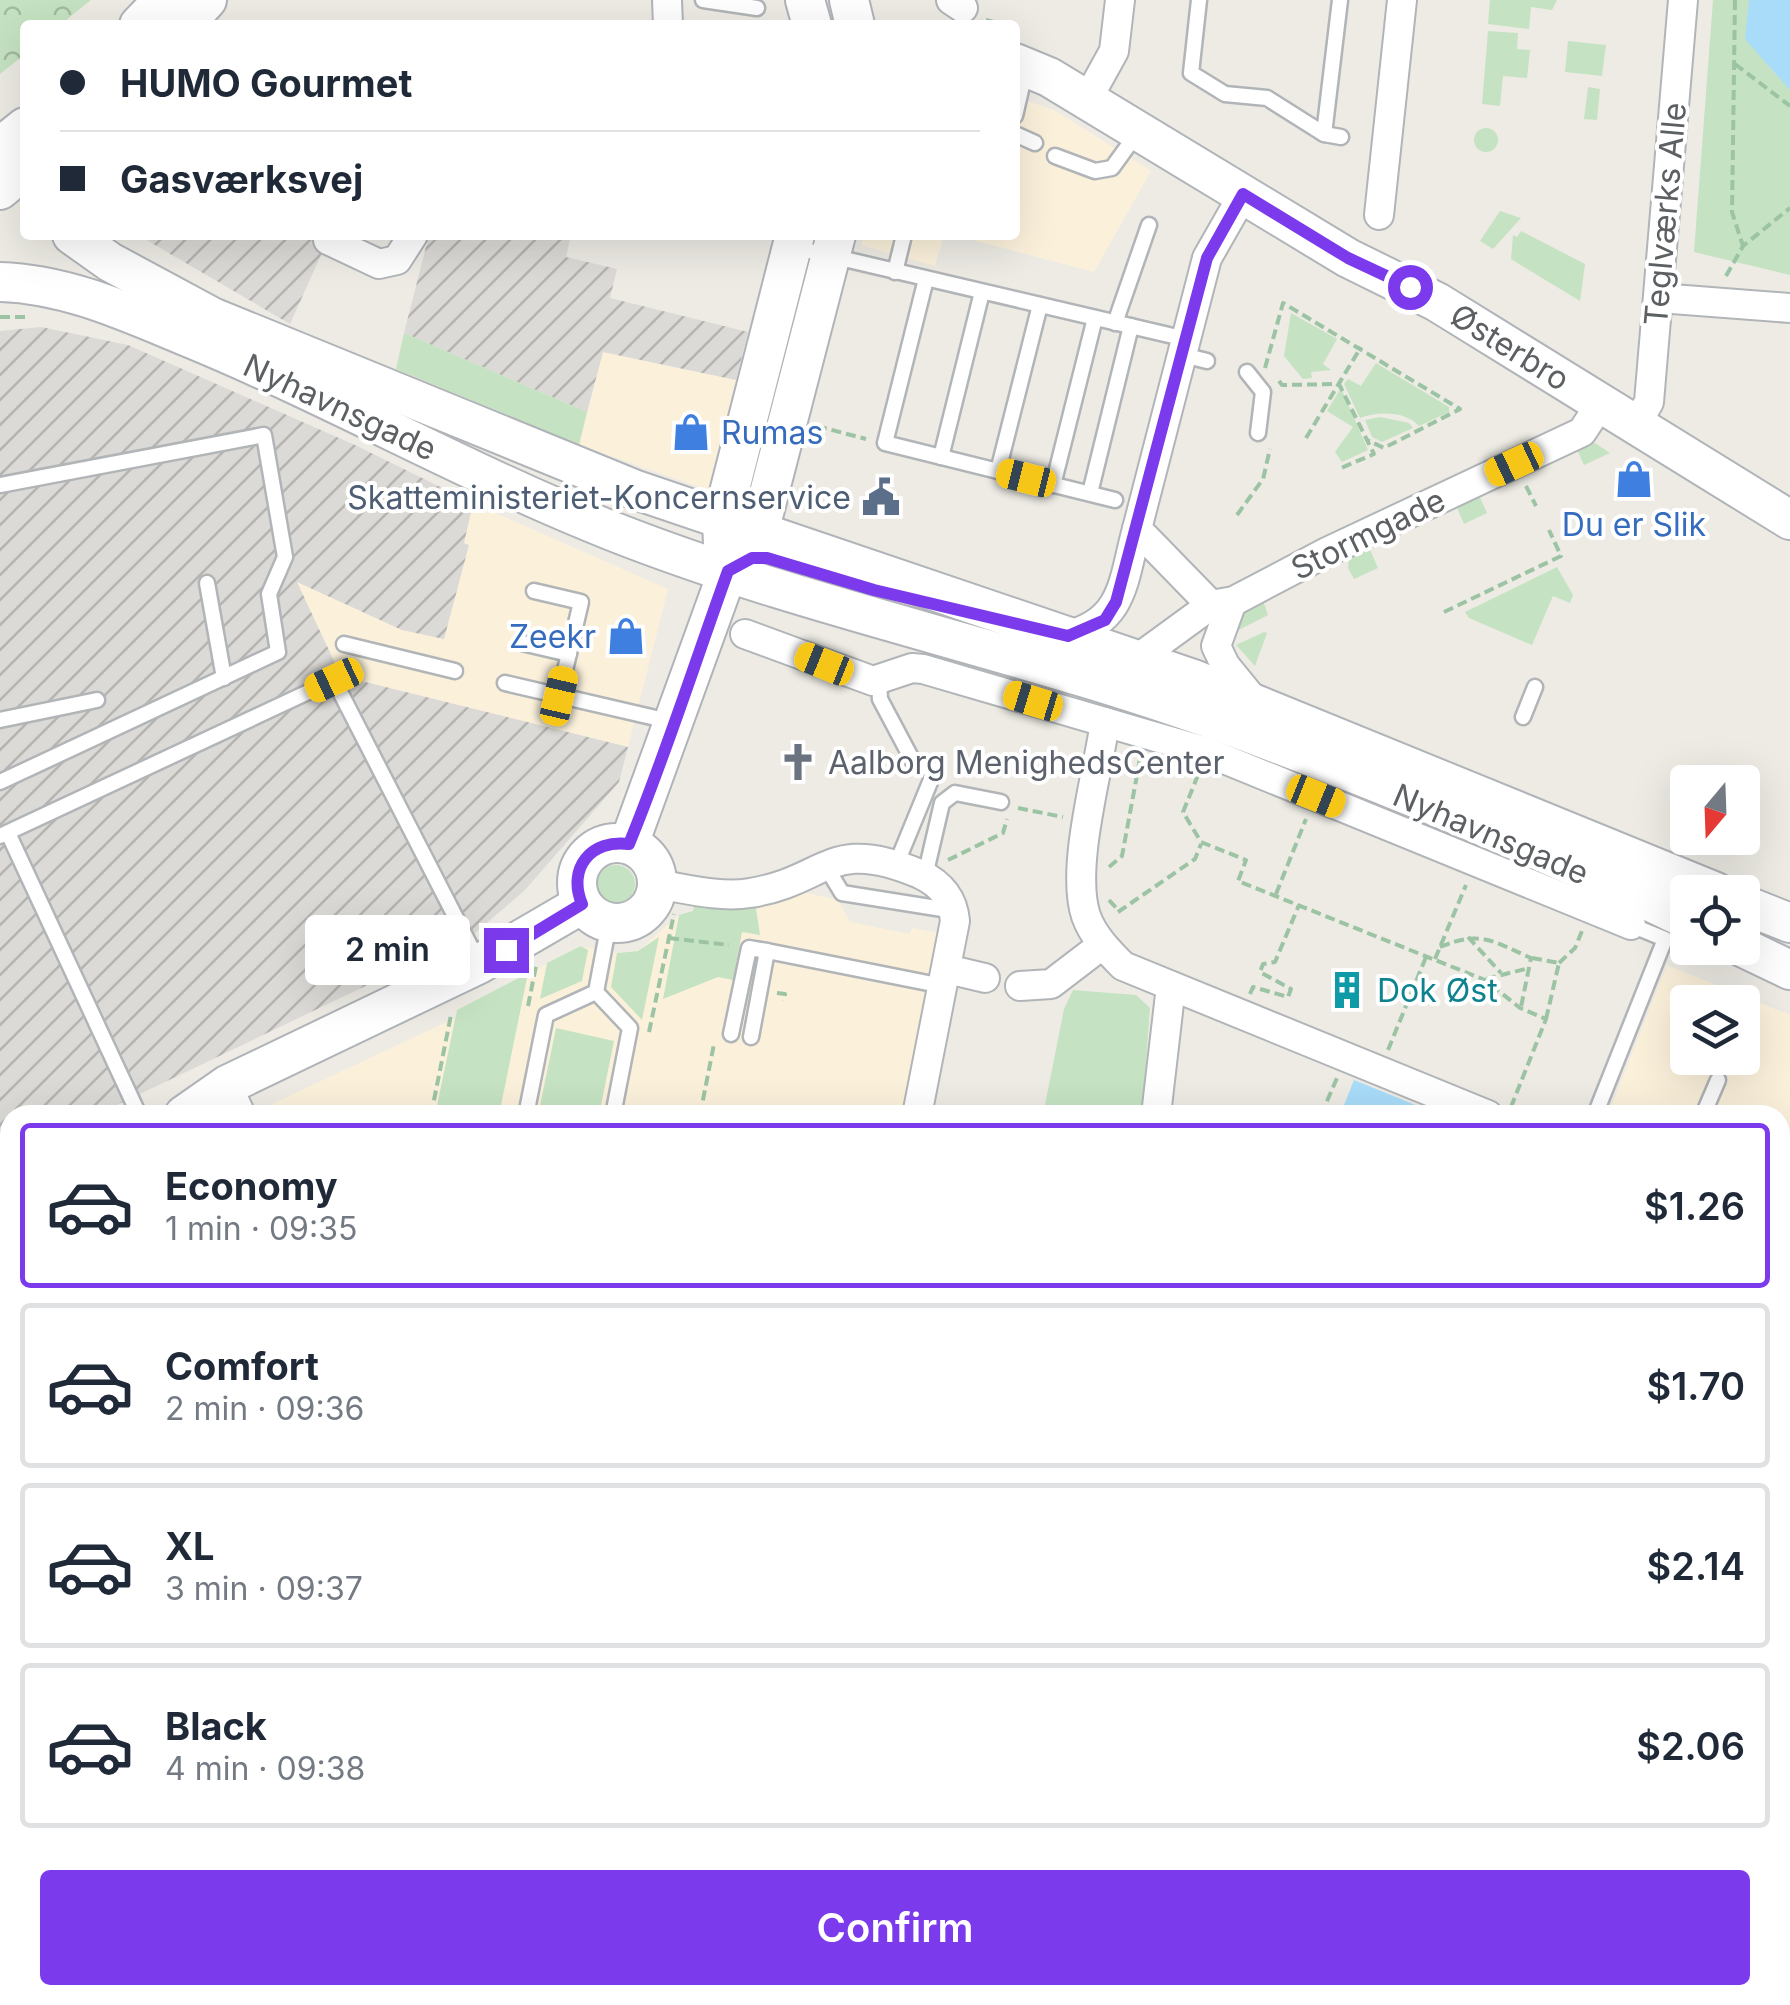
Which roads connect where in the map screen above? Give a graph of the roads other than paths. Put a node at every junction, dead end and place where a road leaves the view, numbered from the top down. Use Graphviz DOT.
graph roads {
  1 [pos="163,0"];
  2 [pos="206,0"];
  3 [pos="703,0"];
  4 [pos="1120,0"];
  5 [pos="1199,0"];
  6 [pos="1340,0"];
  7 [pos="1402,0"];
  8 [pos="1683,0"];
  9 [pos="757,8"];
  10 [pos="144,20"];
  11 [pos="188,20"];
  12 [pos="1020,65"];
  13 [pos="1087,100"];
  14 [pos="20,132"];
  15 [pos="1139,132"];
  16 [pos="1324,134"];
  17 [pos="1020,136"];
  18 [pos="1341,137"];
  19 [pos="1035,143"];
  20 [pos="0,147"];
  21 [pos="1056,156"];
  22 [pos="20,174"];
  23 [pos="0,192"];
  24 [pos="1243,194"];
  25 [pos="1378,215"];
  26 [pos="1149,225"];
  27 [pos="79,240"];
  28 [pos="328,240"];
  29 [pos="410,240"];
  30 [pos="790,240"];
  31 [pos="796,240"];
  32 [pos="903,240"];
  33 [pos="833,246"];
  34 [pos="895,272"];
  35 [pos="926,278"];
  36 [pos="0,282"];
  37 [pos="982,292"];
  38 [pos="1659,298"];
  39 [pos="1040,305"];
  40 [pos="1790,308"];
  41 [pos="1095,318"];
  42 [pos="1115,323"];
  43 [pos="1131,326"];
  44 [pos="1192,352"];
  45 [pos="1249,373"];
  46 [pos="1601,403"];
  47 [pos="1636,425"];
  48 [pos="1258,433"];
  49 [pos="941,457"];
  50 [pos="998,471"];
  51 [pos="1053,484"];
  52 [pos="0,485"];
  53 [pos="1090,494"];
  54 [pos="1115,500"];
  55 [pos="1790,520"];
  56 [pos="1136,529"];
  57 [pos="760,532"];
  58 [pos="724,544"];
  59 [pos="207,582"];
  60 [pos="534,591"];
  61 [pos="1221,604"];
  62 [pos="746,634"];
  63 [pos="1068,636"];
  64 [pos="522,642"];
  65 [pos="344,644"];
  66 [pos="568,654"];
  67 [pos="1137,659"];
  68 [pos="454,671"];
  69 [pos="224,678"];
  70 [pos="879,681"];
  71 [pos="504,683"];
  72 [pos="1536,687"];
  73 [pos="559,696"];
  74 [pos="98,700"];
  75 [pos="1256,703"];
  76 [pos="1522,717"];
  77 [pos="0,720"];
  78 [pos="674,722"];
  79 [pos="1105,722"];
  80 [pos="0,782"];
  81 [pos="1008,804"];
  82 [pos="4,834"];
  83 [pos="629,844"];
  84 [pos="824,864"];
  85 [pos="896,865"];
  86 [pos="1675,875"];
  87 [pos="931,880"];
  88 [pos="666,899"];
  89 [pos="1670,911"];
  90 [pos="1760,911"];
  91 [pos="954,912"];
  92 [pos="595,914"];
  93 [pos="1790,923"];
  94 [pos="1631,925"];
  95 [pos="1760,938"];
  96 [pos="1102,944"];
  97 [pos="1790,947"];
  98 [pos="768,951"];
  99 [pos="1760,956"];
  100 [pos="479,964"];
  101 [pos="1790,970"];
  102 [pos="945,978"];
  103 [pos="985,978"];
  104 [pos="1020,986"];
  105 [pos="1171,986"];
  106 [pos="596,992"];
  107 [pos="732,1034"];
  108 [pos="751,1038"];
  109 [pos="1718,1080"];
  110 [pos="234,1100"];
  111 [pos="133,1105"];
  112 [pos="168,1105"];
  113 [pos="528,1105"];
  114 [pos="615,1105"];
  115 [pos="919,1105"];
  116 [pos="1157,1105"];
  117 [pos="1464,1105"];
  118 [pos="1599,1105"];
  119 [pos="1708,1105"];
  1 -- 10 [label="street"];
  2 -- 11 [label="street"];
  3 -- 9 [label="lane"];
  4 -- 13 [label="street"];
  5 -- 16 [label="lane"];
  6 -- 16 [label="lane"];
  7 -- 25 [label="street"];
  8 -- 38 [label="street, Teglværks Alle"];
  12 -- 13 [label="street, Østerbro"];
  13 -- 15 [label="street, Østerbro"];
  14 -- 20 [label="street"];
  15 -- 21 [label="lane"];
  15 -- 24 [label="street, Østerbro"];
  16 -- 18 [label="lane"];
  17 -- 19 [label="lane"];
  22 -- 23 [label="street"];
  24 -- 44 [label="street"];
  24 -- 46 [label="street, Østerbro"];
  26 -- 42 [label="lane"];
  27 -- 58 [label="street, Nyhavnsgade"];
  28 -- 29 [label="street"];
  30 -- 58 [label="street"];
  31 -- 33 [label="lane"];
  32 -- 34 [label="lane"];
  33 -- 34 [label="lane"];
  33 -- 57 [label="street"];
  34 -- 35 [label="lane"];
  35 -- 37 [label="lane"];
  35 -- 49 [label="lane"];
  36 -- 58 [label="street, Nyhavnsgade"];
  37 -- 39 [label="lane"];
  37 -- 49 [label="lane"];
  38 -- 40 [label="street"];
  38 -- 47 [label="street, Teglværks Alle"];
  39 -- 41 [label="lane"];
  39 -- 50 [label="lane"];
  41 -- 42 [label="lane"];
  41 -- 51 [label="lane"];
  42 -- 43 [label="lane"];
  43 -- 44 [label="lane"];
  43 -- 53 [label="lane"];
  44 -- 56 [label="street"];
  45 -- 48 [label="lane"];
  46 -- 47 [label="street, Østerbro"];
  46 -- 61 [label="street, Stormgade"];
  47 -- 55 [label="street, Østerbro"];
  49 -- 50 [label="lane"];
  50 -- 51 [label="lane"];
  51 -- 53 [label="lane"];
  52 -- 69 [label="lane"];
  53 -- 54 [label="lane"];
  56 -- 61 [label="street"];
  56 -- 63 [label="street"];
  57 -- 58 [label="street, Nyhavnsgade"];
  57 -- 63 [label="street, Nyhavnsgade"];
  58 -- 63 [label="street"];
  58 -- 78 [label="street"];
  58 -- 89 [label="street, Nyhavnsgade"];
  59 -- 69 [label="lane"];
  60 -- 66 [label="lane"];
  61 -- 67 [label="street, Stormgade"];
  61 -- 75 [label="street"];
  62 -- 70 [label="street"];
  63 -- 67 [label="street, Nyhavnsgade"];
  64 -- 66 [label="lane"];
  65 -- 68 [label="lane"];
  66 -- 73 [label="lane"];
  67 -- 75 [label="street, Nyhavnsgade"];
  69 -- 80 [label="lane"];
  70 -- 79 [label="street"];
  70 -- 85 [label="lane"];
  71 -- 73 [label="lane"];
  72 -- 76 [label="lane"];
  73 -- 78 [label="lane"];
  74 -- 77 [label="lane"];
  75 -- 86 [label="street, Nyhavnsgade"];
  78 -- 83 [label="street"];
  79 -- 94 [label="street"];
  79 -- 96 [label="street"];
  81 -- 87 [label="lane"];
  82 -- 100 [label="lane"];
  82 -- 111 [label="lane"];
  83 -- 88 [label="street"];
  83 -- 92 [label="street"];
  84 -- 85 [label="street"];
  84 -- 88 [label="street"];
  84 -- 91 [label="lane"];
  85 -- 87 [label="street"];
  87 -- 91 [label="street"];
  88 -- 92 [label="street"];
  90 -- 93 [label="street"];
  91 -- 102 [label="street"];
  92 -- 100 [label="street"];
  92 -- 106 [label="lane"];
  94 -- 118 [label="lane"];
  95 -- 97 [label="street"];
  96 -- 104 [label="street"];
  96 -- 105 [label="street"];
  98 -- 102 [label="lane"];
  98 -- 107 [label="lane"];
  98 -- 108 [label="lane"];
  99 -- 101 [label="street"];
  100 -- 110 [label="street"];
  102 -- 103 [label="street"];
  102 -- 115 [label="street"];
  105 -- 116 [label="street"];
  105 -- 117 [label="street"];
  106 -- 113 [label="lane"];
  106 -- 114 [label="lane"];
  109 -- 119 [label="lane"];
  110 -- 112 [label="street"];
}
